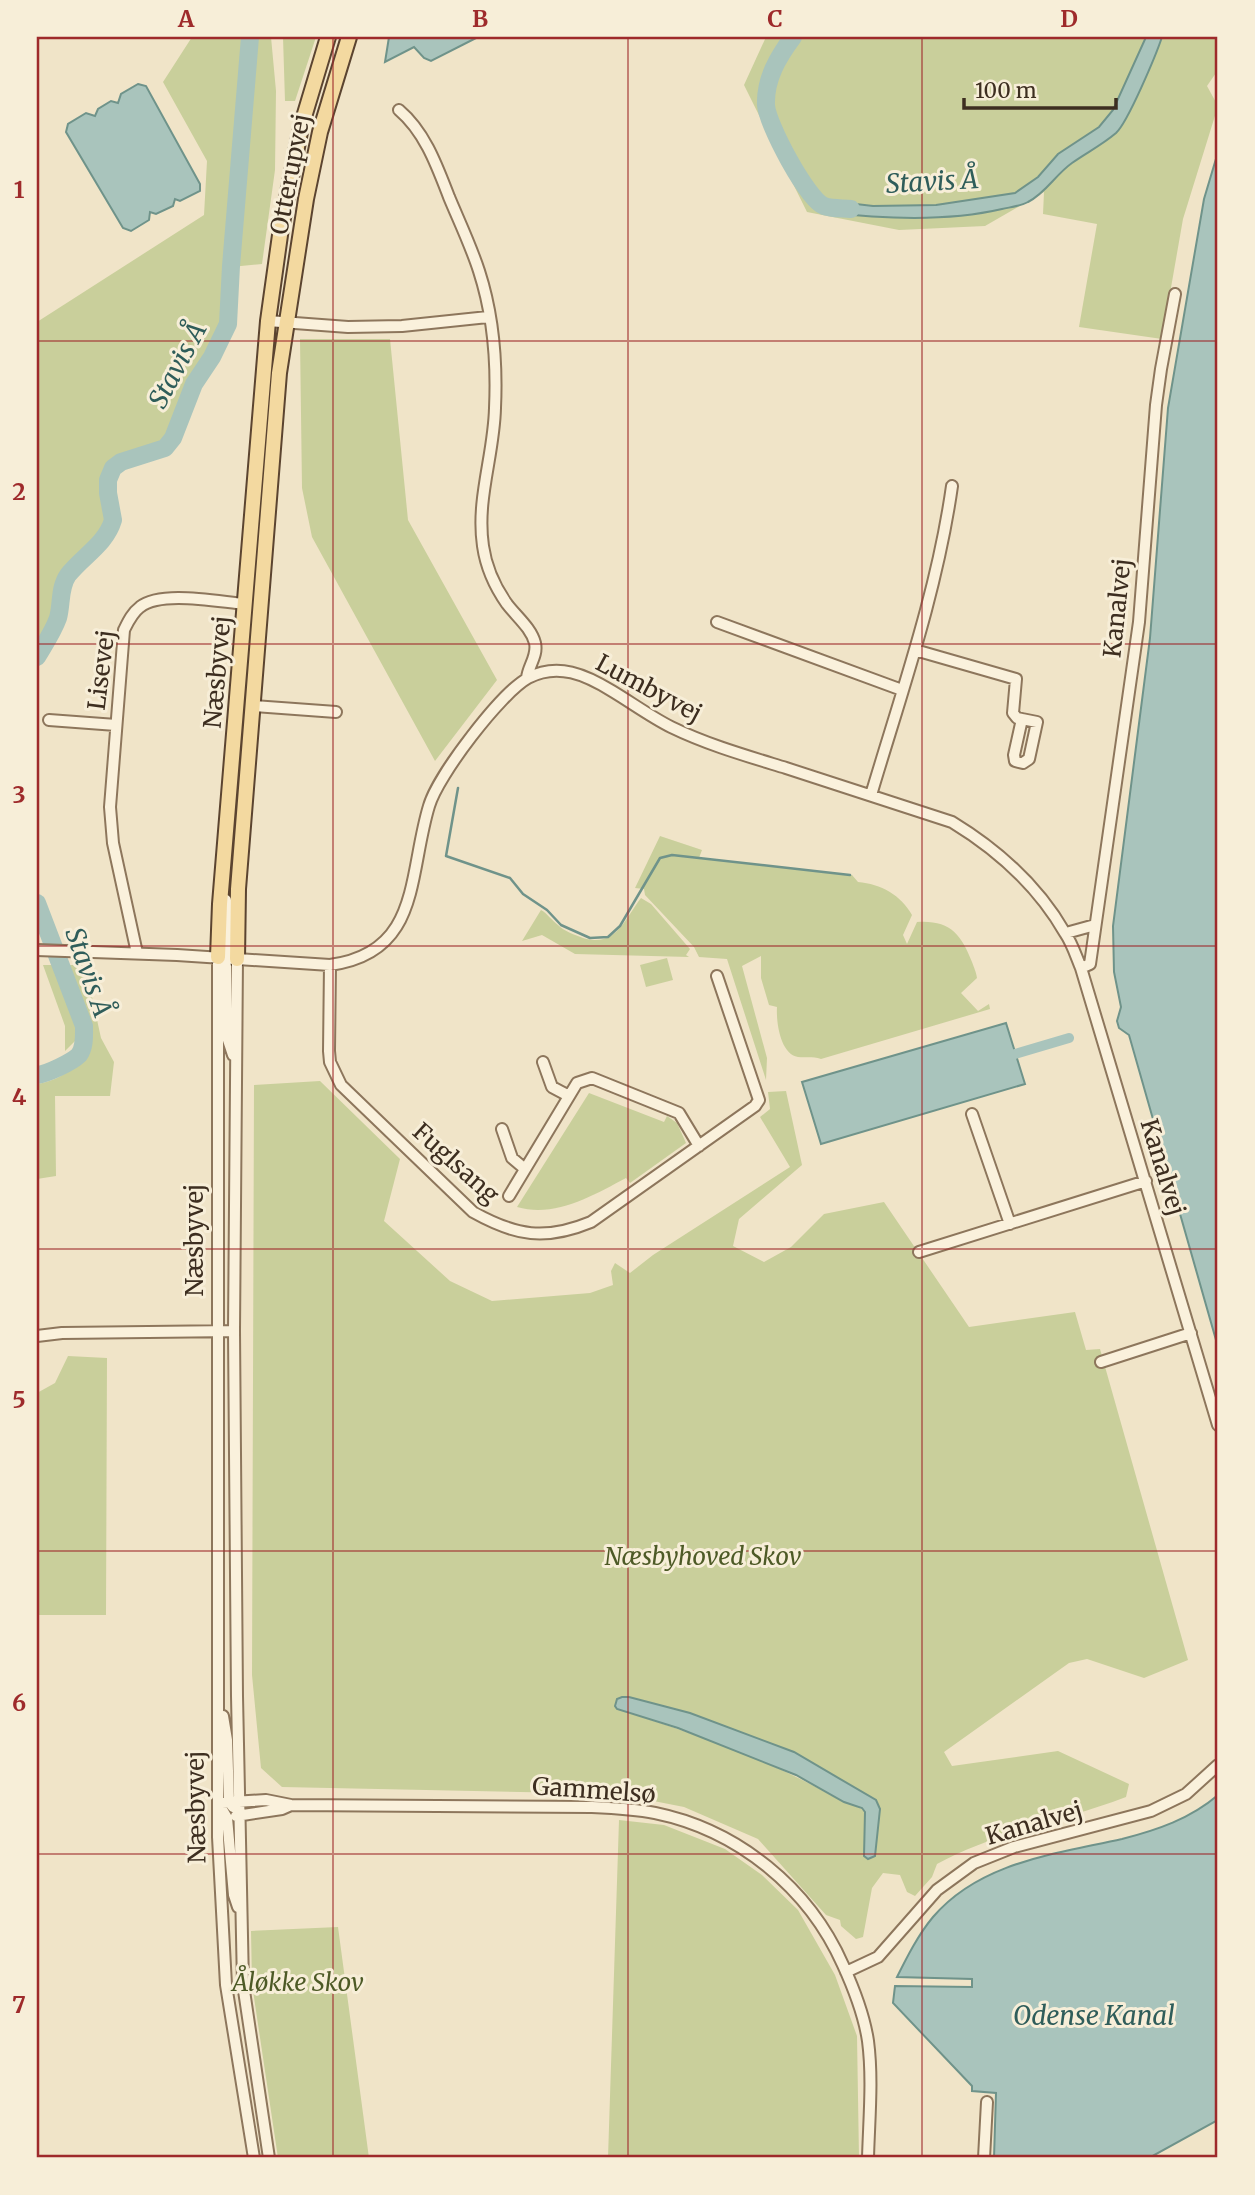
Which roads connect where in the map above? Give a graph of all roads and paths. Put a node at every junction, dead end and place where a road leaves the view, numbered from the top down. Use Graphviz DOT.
graph roads {
  1 [pos="328,37"];
  2 [pos="342,37"];
  3 [pos="349,37"];
  4 [pos="337,75"];
  5 [pos="399,110"];
  6 [pos="1175,294"];
  7 [pos="488,317"];
  8 [pos="268,321"];
  9 [pos="286,324"];
  10 [pos="952,486"];
  11 [pos="246,604"];
  12 [pos="717,622"];
  13 [pos="915,650"];
  14 [pos="527,678"];
  15 [pos="902,690"];
  16 [pos="253,706"];
  17 [pos="336,712"];
  18 [pos="49,719"];
  19 [pos="1022,719"];
  20 [pos="116,725"];
  21 [pos="871,796"];
  22 [pos="223,868"];
  23 [pos="1095,925"];
  24 [pos="1066,933"];
  25 [pos="37,950"];
  26 [pos="137,953"];
  27 [pos="218,957"];
  28 [pos="237,959"];
  29 [pos="330,965"];
  30 [pos="1081,968"];
  31 [pos="716,976"];
  32 [pos="236,1062"];
  33 [pos="542,1062"];
  34 [pos="569,1096"];
  35 [pos="972,1114"];
  36 [pos="502,1129"];
  37 [pos="699,1146"];
  38 [pos="525,1169"];
  39 [pos="1146,1181"];
  40 [pos="509,1196"];
  41 [pos="1010,1224"];
  42 [pos="919,1252"];
  43 [pos="217,1331"];
  44 [pos="234,1331"];
  45 [pos="1191,1333"];
  46 [pos="37,1336"];
  47 [pos="1101,1362"];
  48 [pos="1218,1425"];
  49 [pos="1218,1765"];
  50 [pos="229,1802"];
  51 [pos="291,1805"];
  52 [pos="240,1815"];
  53 [pos="222,1819"];
  54 [pos="242,1919"];
  55 [pos="846,1972"];
  56 [pos="987,2102"];
  57 [pos="254,2158"];
  58 [pos="268,2158"];
  59 [pos="868,2158"];
  60 [pos="985,2158"];
  1 -- 8 [label="main road, Otterupvej"];
  2 -- 4 [label="main road"];
  3 -- 4 [label="main road, Otterupvej"];
  4 -- 9 [label="main road, Otterupvej"];
  5 -- 7 [label="street"];
  6 -- 23 [label="street, Kanalvej"];
  7 -- 9 [label="street"];
  7 -- 14 [label="street"];
  8 -- 9 [label="street"];
  8 -- 11 [label="main road, Næsbyvej"];
  9 -- 16 [label="main road, Næsbyvej"];
  10 -- 13 [label="street"];
  11 -- 20 [label="street, Lisevej"];
  11 -- 22 [label="main road, Næsbyvej"];
  12 -- 15 [label="street"];
  13 -- 15 [label="street"];
  13 -- 19 [label="street"];
  14 -- 21 [label="street, Lumbyvej"];
  14 -- 29 [label="street"];
  15 -- 21 [label="street"];
  16 -- 17 [label="street"];
  16 -- 28 [label="main road, Næsbyvej"];
  18 -- 20 [label="street, Lisevej"];
  20 -- 26 [label="street, Lisevej"];
  21 -- 24 [label="street, Lumbyvej"];
  22 -- 27 [label="main road, Næsbyvej"];
  22 -- 28 [label="street"];
  23 -- 24 [label="street"];
  23 -- 30 [label="street, Kanalvej"];
  24 -- 30 [label="street, Lumbyvej"];
  25 -- 26 [label="street"];
  26 -- 27 [label="street"];
  27 -- 28 [label="street"];
  27 -- 32 [label="street"];
  27 -- 43 [label="street, Næsbyvej"];
  28 -- 29 [label="street"];
  28 -- 32 [label="street, Næsbyvej"];
  29 -- 37 [label="street, Fuglsang"];
  30 -- 39 [label="street, Kanalvej"];
  31 -- 37 [label="street, Fuglsang"];
  32 -- 44 [label="street, Næsbyvej"];
  33 -- 34 [label="street"];
  34 -- 37 [label="street, Fuglsang"];
  34 -- 38 [label="street, Fuglsang"];
  35 -- 41 [label="street"];
  36 -- 38 [label="street, Fuglsang"];
  38 -- 40 [label="street, Fuglsang"];
  39 -- 41 [label="street"];
  39 -- 45 [label="street, Kanalvej"];
  41 -- 42 [label="street"];
  43 -- 44 [label="street"];
  43 -- 46 [label="street"];
  43 -- 50 [label="street, Næsbyvej"];
  44 -- 50 [label="street, Næsbyvej"];
  45 -- 47 [label="street"];
  45 -- 48 [label="street, Kanalvej"];
  49 -- 55 [label="street, Kanalvej"];
  50 -- 51 [label="street, Gammelsø"];
  50 -- 52 [label="street, Næsbyvej"];
  50 -- 53 [label="street, Næsbyvej"];
  51 -- 52 [label="street, Gammelsø"];
  51 -- 55 [label="street, Gammelsø"];
  52 -- 53 [label="street, Gammelsø"];
  52 -- 54 [label="street, Næsbyvej"];
  53 -- 54 [label="street"];
  53 -- 57 [label="street, Næsbyvej"];
  54 -- 58 [label="street, Næsbyvej"];
  55 -- 59 [label="street, Gammelsø"];
  56 -- 60 [label="street"];
}
